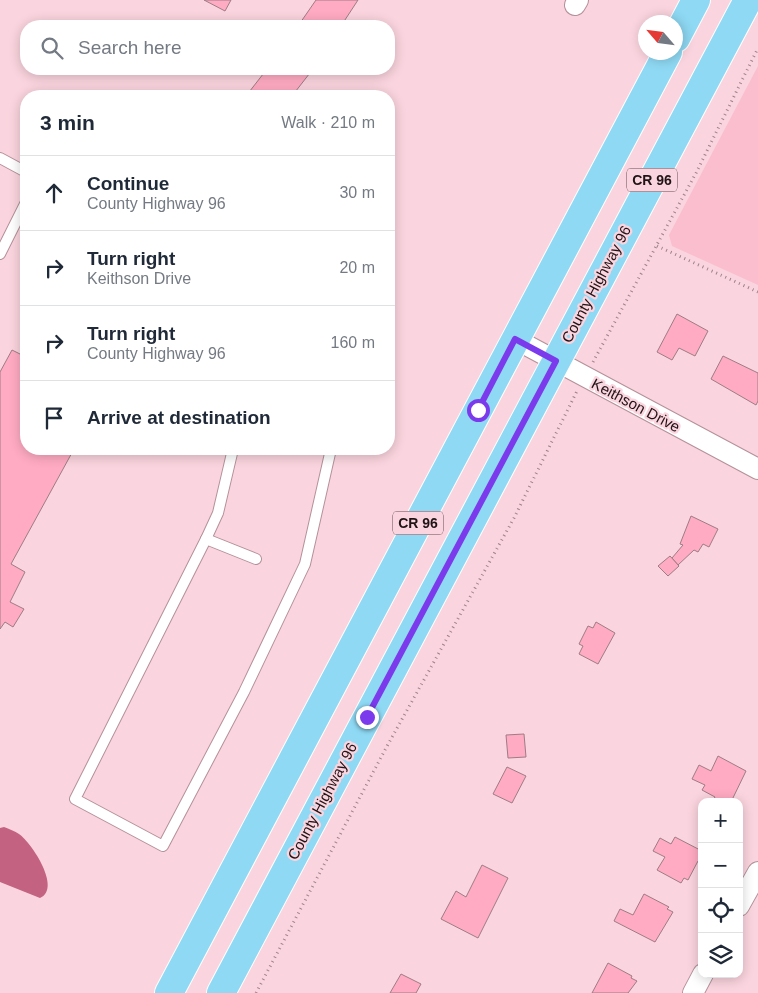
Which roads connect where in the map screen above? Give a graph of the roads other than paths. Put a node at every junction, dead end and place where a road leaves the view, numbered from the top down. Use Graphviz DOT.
graph roads {
  1 [pos="696,0"];
  2 [pos="748,0"];
  3 [pos="683,25"];
  4 [pos="664,60"];
  5 [pos="0,158"];
  6 [pos="20,169"];
  7 [pos="20,214"];
  8 [pos="0,254"];
  9 [pos="515,339"];
  10 [pos="556,361"];
  11 [pos="232,455"];
  12 [pos="330,455"];
  13 [pos="758,469"];
  14 [pos="206,539"];
  15 [pos="256,559"];
  16 [pos="758,872"];
  17 [pos="743,899"];
  18 [pos="701,978"];
  19 [pos="169,993"];
  20 [pos="221,993"];
  21 [pos="693,993"];
  1 -- 3 [label="main road"];
  2 -- 10 [label="main road, County Highway 96 / CR 96"];
  4 -- 9 [label="main road, CR 96"];
  5 -- 6 [label="lane"];
  7 -- 8 [label="lane"];
  9 -- 10 [label="street, Keithson Drive"];
  9 -- 19 [label="main road, CR 96"];
  10 -- 13 [label="street, Keithson Drive"];
  10 -- 20 [label="main road, County Highway 96 / CR 96"];
  11 -- 14 [label="lane"];
  12 -- 14 [label="lane"];
  14 -- 15 [label="lane"];
  16 -- 17 [label="street"];
  18 -- 21 [label="street"];
}
